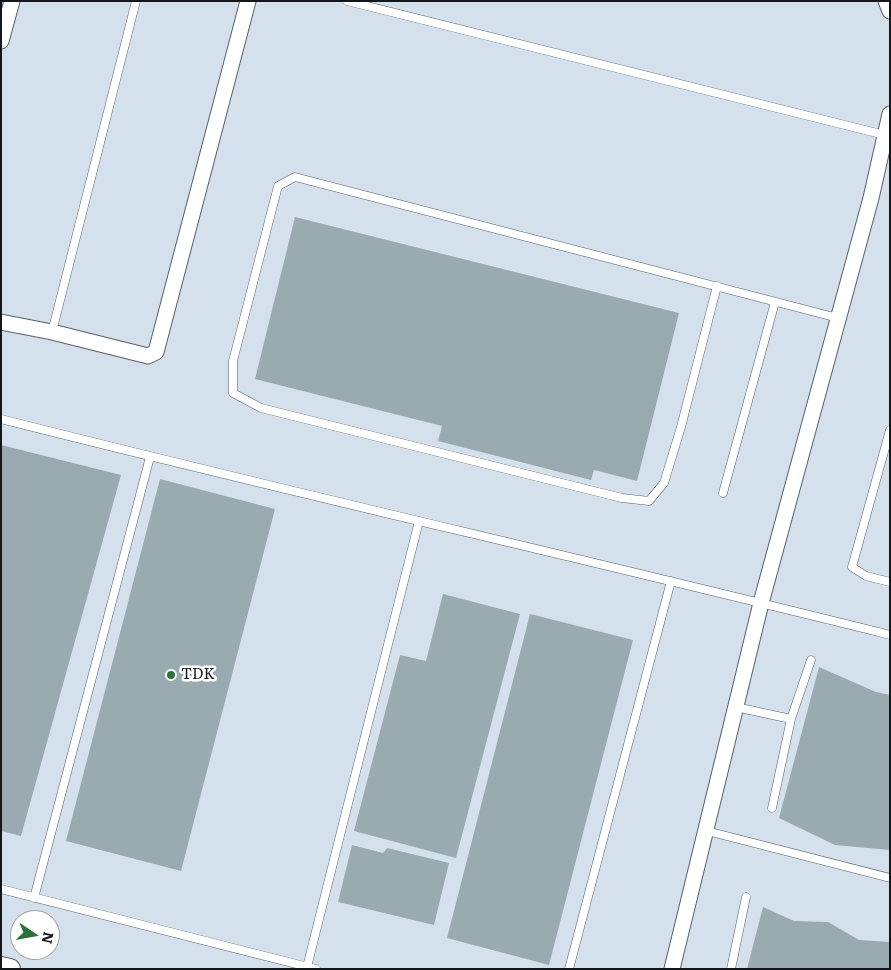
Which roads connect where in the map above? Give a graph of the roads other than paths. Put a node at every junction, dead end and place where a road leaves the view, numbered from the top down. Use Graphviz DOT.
graph roads {
  1 [pos="12,1"];
  2 [pos="136,1"];
  3 [pos="248,1"];
  4 [pos="347,1"];
  5 [pos="886,1"];
  6 [pos="890,11"];
  7 [pos="1,41"];
  8 [pos="890,114"];
  9 [pos="885,135"];
  10 [pos="717,286"];
  11 [pos="775,302"];
  12 [pos="838,318"];
  13 [pos="1,322"];
  14 [pos="52,332"];
  15 [pos="1,419"];
  16 [pos="890,430"];
  17 [pos="150,457"];
  18 [pos="723,493"];
  19 [pos="419,521"];
  20 [pos="670,581"];
  21 [pos="890,582"];
  22 [pos="761,602"];
  23 [pos="890,635"];
  24 [pos="811,660"];
  25 [pos="736,707"];
  26 [pos="791,719"];
  27 [pos="772,808"];
  28 [pos="707,831"];
  29 [pos="890,878"];
  30 [pos="1,889"];
  31 [pos="746,897"];
  32 [pos="34,898"];
  33 [pos="1,967"];
  34 [pos="307,967"];
  35 [pos="10,969"];
  36 [pos="316,969"];
  37 [pos="569,969"];
  38 [pos="672,969"];
  39 [pos="731,969"];
  1 -- 7 [label="street"];
  2 -- 14 [label="lane"];
  3 -- 14 [label="street"];
  4 -- 9 [label="lane"];
  5 -- 6 [label="street"];
  8 -- 9 [label="street"];
  9 -- 12 [label="street"];
  10 -- 10 [label="lane"];
  10 -- 11 [label="lane"];
  11 -- 12 [label="lane"];
  11 -- 18 [label="lane"];
  12 -- 22 [label="street"];
  13 -- 14 [label="street"];
  15 -- 17 [label="lane"];
  16 -- 21 [label="lane"];
  17 -- 19 [label="lane"];
  17 -- 32 [label="lane"];
  19 -- 20 [label="lane"];
  19 -- 34 [label="lane"];
  20 -- 22 [label="lane"];
  20 -- 37 [label="lane"];
  22 -- 23 [label="lane"];
  22 -- 25 [label="street"];
  24 -- 26 [label="lane"];
  25 -- 26 [label="lane"];
  25 -- 28 [label="street"];
  26 -- 27 [label="lane"];
  28 -- 29 [label="lane"];
  28 -- 38 [label="street"];
  30 -- 32 [label="lane"];
  31 -- 39 [label="lane"];
  32 -- 34 [label="lane"];
  33 -- 35 [label="main road"];
  34 -- 36 [label="lane"];
}
